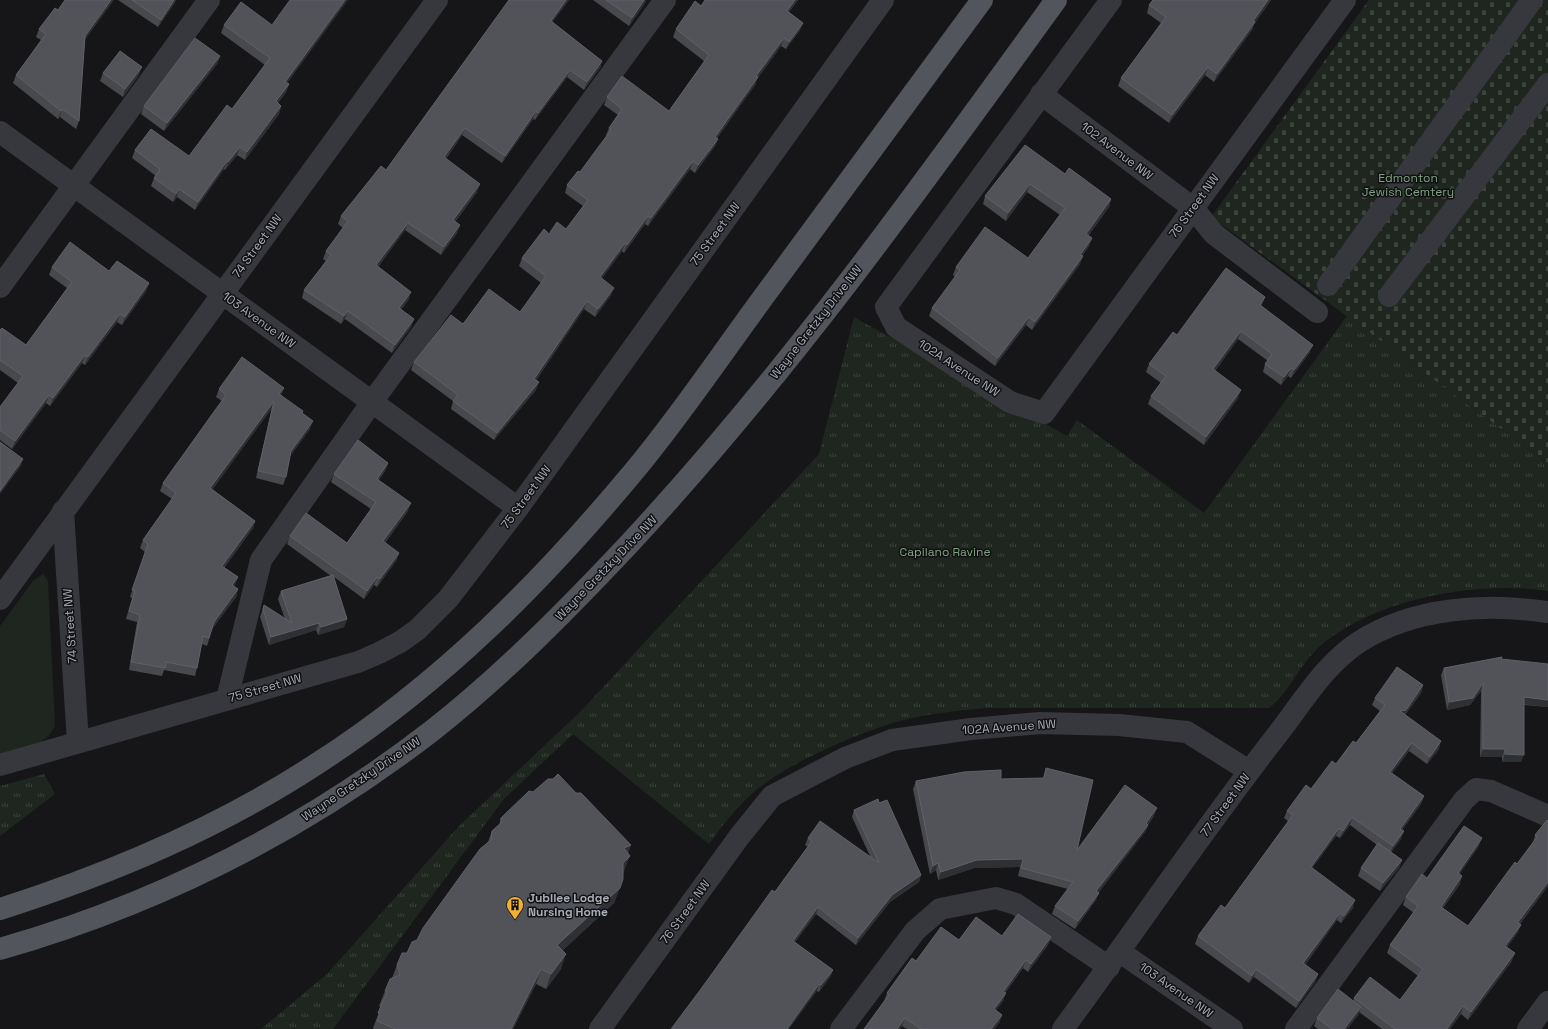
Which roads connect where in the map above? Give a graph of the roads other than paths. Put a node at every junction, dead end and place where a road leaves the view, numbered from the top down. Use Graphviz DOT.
graph roads {
  1 [pos="210,0"];
  2 [pos="437,0"];
  3 [pos="665,0"];
  4 [pos="883,0"];
  5 [pos="982,0"];
  6 [pos="1056,0"];
  7 [pos="1111,0"];
  8 [pos="1345,0"];
  9 [pos="1532,0"];
  10 [pos="1548,84"];
  11 [pos="1041,94"];
  12 [pos="0,132"];
  13 [pos="74,186"];
  14 [pos="1193,208"];
  15 [pos="1328,285"];
  16 [pos="0,287"];
  17 [pos="222,293"];
  18 [pos="1389,296"];
  19 [pos="1317,312"];
  20 [pos="372,402"];
  21 [pos="1044,413"];
  22 [pos="518,508"];
  23 [pos="63,511"];
  24 [pos="0,599"];
  25 [pos="1548,612"];
  26 [pos="227,699"];
  27 [pos="78,742"];
  28 [pos="0,765"];
  29 [pos="1249,771"];
  30 [pos="772,796"];
  31 [pos="1548,816"];
  32 [pos="0,908"];
  33 [pos="0,949"];
  34 [pos="1114,959"];
  35 [pos="1548,1002"];
  36 [pos="600,1029"];
  37 [pos="841,1029"];
  38 [pos="1063,1029"];
  39 [pos="1232,1029"];
  40 [pos="1296,1029"];
  41 [pos="1528,1029"];
  1 -- 13 [label="street"];
  2 -- 17 [label="street, 74 Street NW"];
  3 -- 20 [label="street"];
  4 -- 22 [label="street, 75 Street NW"];
  5 -- 32 [label="main road"];
  6 -- 33 [label="main road, Wayne Gretzky Drive NW"];
  7 -- 11 [label="street"];
  8 -- 14 [label="street, 76 Street NW"];
  9 -- 15 [label="street"];
  10 -- 18 [label="street"];
  11 -- 14 [label="street, 102 Avenue NW"];
  11 -- 21 [label="street, 102A Avenue NW"];
  12 -- 13 [label="street, 103 Avenue NW"];
  13 -- 16 [label="street"];
  13 -- 17 [label="street, 103 Avenue NW"];
  14 -- 19 [label="street, 102 Avenue NW"];
  14 -- 21 [label="street, 76 Street NW"];
  17 -- 20 [label="street, 103 Avenue NW"];
  17 -- 23 [label="street, 74 Street NW"];
  20 -- 22 [label="street, 103 Avenue NW"];
  20 -- 26 [label="street"];
  22 -- 26 [label="street, 75 Street NW"];
  23 -- 24 [label="street, 74 Street NW"];
  23 -- 27 [label="street, 74 Street NW"];
  25 -- 29 [label="street, 77 Street NW"];
  26 -- 27 [label="street, 75 Street NW"];
  27 -- 28 [label="street, 75 Street NW"];
  29 -- 30 [label="street, 102A Avenue NW"];
  29 -- 34 [label="street, 77 Street NW"];
  30 -- 36 [label="street, 76 Street NW"];
  31 -- 40 [label="street"];
  34 -- 37 [label="street, 103 Avenue NW"];
  34 -- 38 [label="street, 77 Street NW"];
  34 -- 39 [label="street, 103 Avenue NW"];
  35 -- 41 [label="street"];
}
